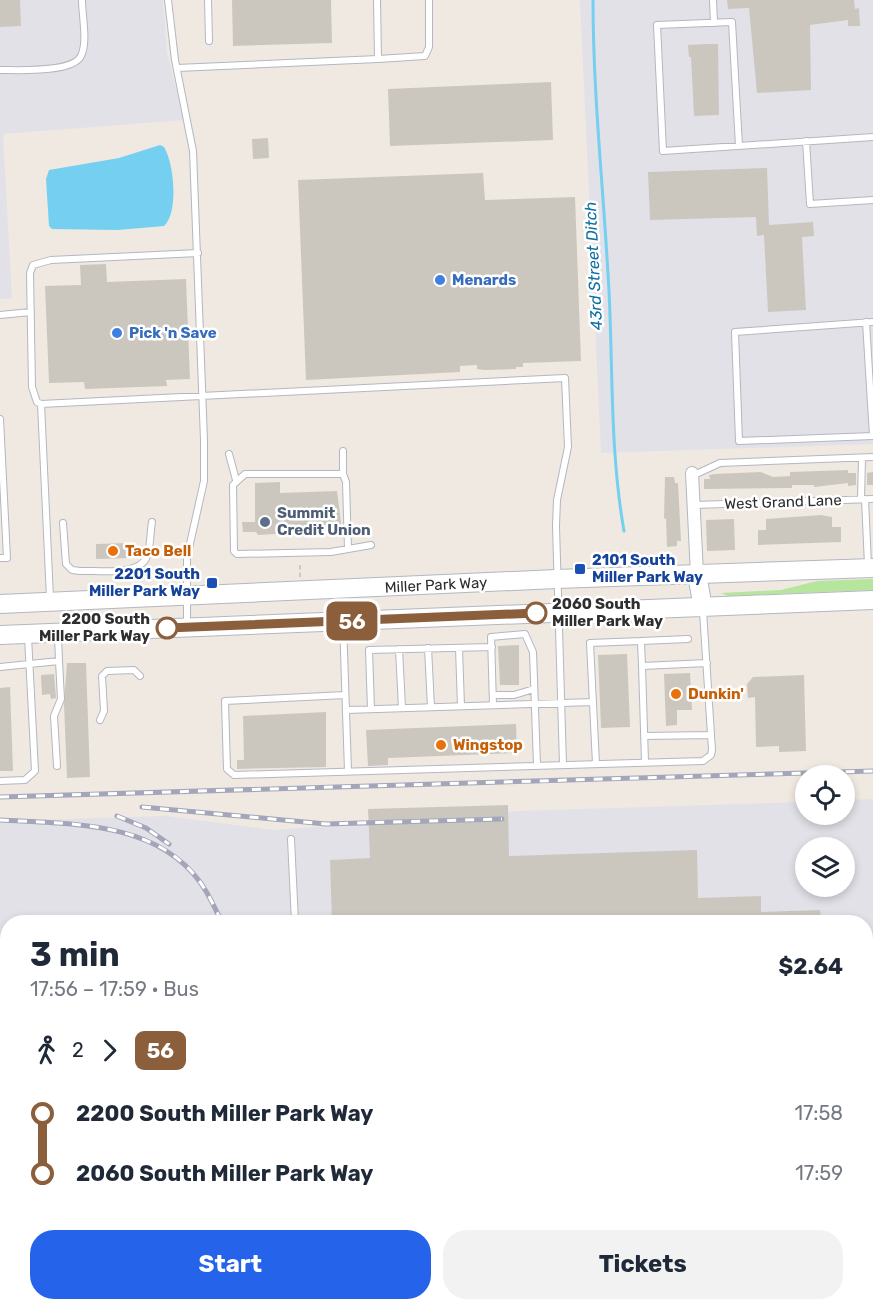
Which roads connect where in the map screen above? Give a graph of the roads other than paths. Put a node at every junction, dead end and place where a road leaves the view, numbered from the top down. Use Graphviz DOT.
graph roads {
  1 [pos="82,0"];
  2 [pos="168,0"];
  3 [pos="208,0"];
  4 [pos="377,0"];
  5 [pos="429,0"];
  6 [pos="712,0"];
  7 [pos="714,22"];
  8 [pos="209,41"];
  9 [pos="378,58"];
  10 [pos="177,68"];
  11 [pos="0,70"];
  12 [pos="873,137"];
  13 [pos="806,141"];
  14 [pos="739,146"];
  15 [pos="873,201"];
  16 [pos="198,253"];
  17 [pos="31,312"];
  18 [pos="0,315"];
  19 [pos="870,322"];
  20 [pos="202,395"];
  21 [pos="41,404"];
  22 [pos="0,419"];
  23 [pos="873,436"];
  24 [pos="343,451"];
  25 [pos="230,454"];
  26 [pos="873,457"];
  27 [pos="862,458"];
  28 [pos="343,474"];
  29 [pos="692,474"];
  30 [pos="236,480"];
  31 [pos="863,499"];
  32 [pos="873,499"];
  33 [pos="693,505"];
  34 [pos="152,522"];
  35 [pos="63,523"];
  36 [pos="371,545"];
  37 [pos="348,549"];
  38 [pos="0,558"];
  39 [pos="870,568"];
  40 [pos="697,574"];
  41 [pos="556,579"];
  42 [pos="186,597"];
  43 [pos="873,600"];
  44 [pos="51,602"];
  45 [pos="0,604"];
  46 [pos="703,608"];
  47 [pos="558,612"];
  48 [pos="343,621"];
  49 [pos="187,627"];
  50 [pos="58,633"];
  51 [pos="0,634"];
  52 [pos="28,634"];
  53 [pos="688,639"];
  54 [pos="641,641"];
  55 [pos="492,647"];
  56 [pos="428,648"];
  57 [pos="459,648"];
  58 [pos="399,649"];
  59 [pos="59,661"];
  60 [pos="707,663"];
  61 [pos="28,666"];
  62 [pos="642,666"];
  63 [pos="0,667"];
  64 [pos="140,676"];
  65 [pos="534,689"];
  66 [pos="345,695"];
  67 [pos="493,695"];
  68 [pos="593,702"];
  69 [pos="560,703"];
  70 [pos="534,704"];
  71 [pos="493,705"];
  72 [pos="461,706"];
  73 [pos="431,707"];
  74 [pos="402,708"];
  75 [pos="371,709"];
  76 [pos="346,710"];
  77 [pos="100,720"];
  78 [pos="711,735"];
  79 [pos="644,736"];
  80 [pos="645,762"];
  81 [pos="596,764"];
  82 [pos="537,765"];
  83 [pos="563,765"];
  84 [pos="57,766"];
  85 [pos="348,771"];
  86 [pos="0,781"];
  87 [pos="291,839"];
  88 [pos="295,915"];
  1 -- 11 [label="lane"];
  2 -- 10 [label="lane"];
  3 -- 8 [label="lane"];
  4 -- 9 [label="lane"];
  5 -- 9 [label="lane"];
  6 -- 7 [label="lane"];
  7 -- 14 [label="lane"];
  7 -- 14 [label="lane"];
  9 -- 10 [label="lane"];
  10 -- 16 [label="lane"];
  12 -- 13 [label="lane"];
  13 -- 14 [label="lane"];
  13 -- 15 [label="lane"];
  16 -- 17 [label="lane"];
  16 -- 20 [label="lane"];
  17 -- 18 [label="lane"];
  17 -- 21 [label="lane"];
  19 -- 23 [label="lane"];
  19 -- 23 [label="lane"];
  20 -- 21 [label="lane"];
  20 -- 41 [label="lane"];
  20 -- 42 [label="lane"];
  21 -- 44 [label="lane"];
  22 -- 38 [label="lane"];
  24 -- 28 [label="lane"];
  25 -- 30 [label="lane"];
  26 -- 27 [label="lane"];
  27 -- 29 [label="lane"];
  27 -- 31 [label="lane"];
  28 -- 30 [label="lane"];
  28 -- 37 [label="lane"];
  29 -- 33 [label="street"];
  30 -- 37 [label="lane"];
  31 -- 32 [label="lane, West Grand Lane"];
  31 -- 33 [label="lane, West Grand Lane"];
  31 -- 39 [label="lane"];
  33 -- 40 [label="street"];
  34 -- 35 [label="lane"];
  36 -- 37 [label="lane"];
  39 -- 40 [label="main road, Miller Park Way"];
  40 -- 41 [label="main road, Miller Park Way"];
  40 -- 46 [label="main road"];
  41 -- 42 [label="main road, Miller Park Way"];
  41 -- 47 [label="lane"];
  42 -- 44 [label="main road, Miller Park Way"];
  42 -- 49 [label="lane"];
  43 -- 46 [label="main road"];
  44 -- 45 [label="main road, Miller Park Way"];
  46 -- 47 [label="main road"];
  46 -- 60 [label="lane"];
  47 -- 48 [label="main road"];
  47 -- 69 [label="lane"];
  48 -- 49 [label="main road"];
  48 -- 66 [label="lane"];
  49 -- 50 [label="main road"];
  50 -- 52 [label="main road"];
  50 -- 59 [label="lane"];
  51 -- 52 [label="main road"];
  52 -- 61 [label="lane"];
  53 -- 54 [label="lane"];
  54 -- 62 [label="lane"];
  54 -- 68 [label="lane"];
  55 -- 57 [label="lane"];
  55 -- 65 [label="lane"];
  55 -- 67 [label="lane"];
  56 -- 57 [label="lane"];
  56 -- 58 [label="lane"];
  56 -- 73 [label="lane"];
  57 -- 72 [label="lane"];
  58 -- 74 [label="lane"];
  58 -- 75 [label="lane"];
  59 -- 61 [label="lane"];
  59 -- 84 [label="lane"];
  60 -- 62 [label="lane"];
  60 -- 78 [label="lane"];
  61 -- 63 [label="lane"];
  61 -- 86 [label="lane"];
  62 -- 79 [label="lane"];
  64 -- 77 [label="lane"];
  65 -- 67 [label="lane"];
  65 -- 70 [label="lane"];
  66 -- 76 [label="lane"];
  66 -- 85 [label="lane"];
  67 -- 71 [label="lane"];
  68 -- 69 [label="lane"];
  68 -- 81 [label="lane"];
  69 -- 70 [label="lane"];
  69 -- 83 [label="lane"];
  70 -- 71 [label="lane"];
  70 -- 82 [label="lane"];
  71 -- 72 [label="lane"];
  72 -- 73 [label="lane"];
  73 -- 74 [label="lane"];
  74 -- 75 [label="lane"];
  75 -- 76 [label="lane"];
  76 -- 85 [label="lane"];
  78 -- 79 [label="lane"];
  78 -- 80 [label="lane"];
  79 -- 80 [label="lane"];
  80 -- 81 [label="lane"];
  81 -- 83 [label="lane"];
  82 -- 83 [label="lane"];
  82 -- 85 [label="lane"];
  87 -- 88 [label="lane"];
}
